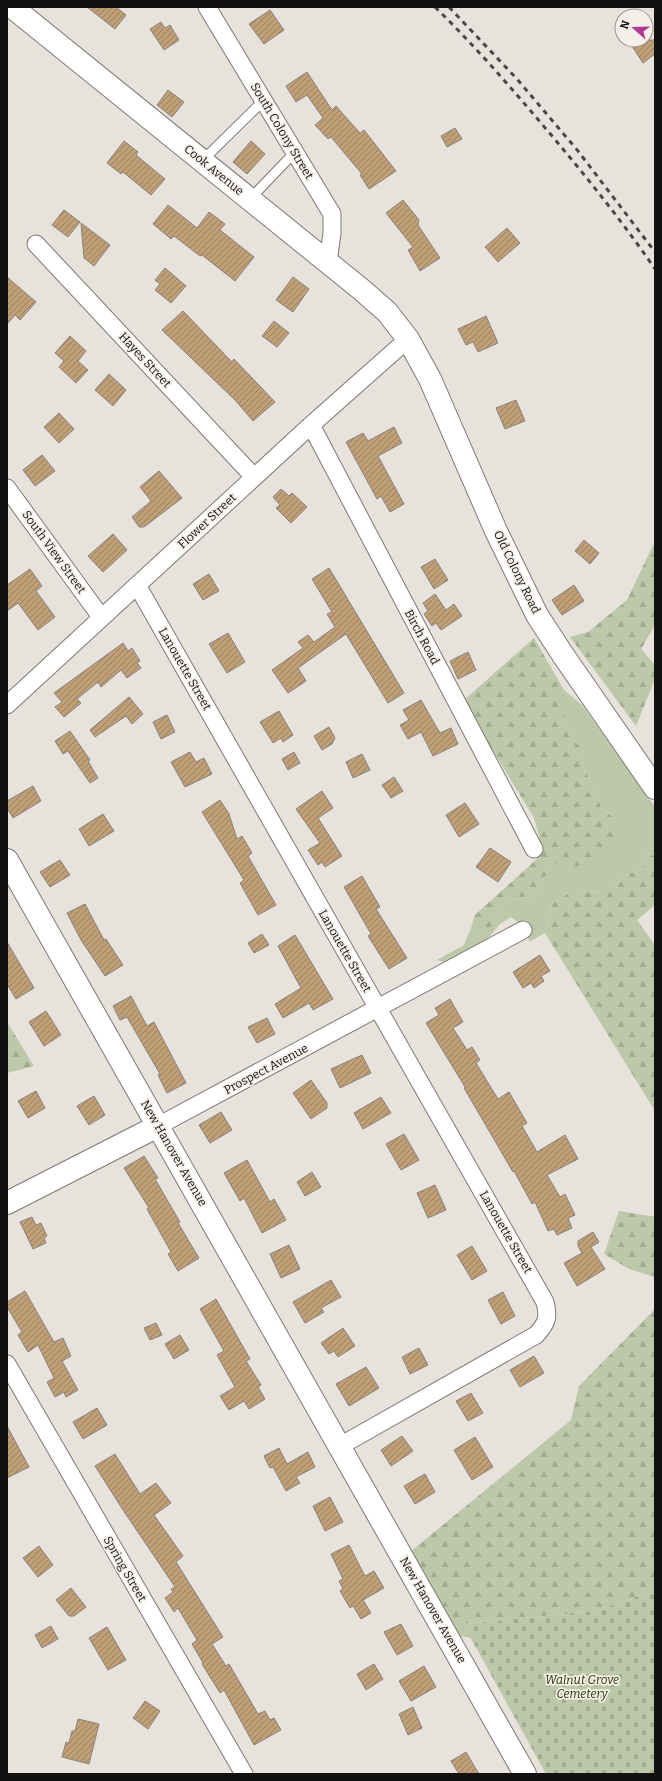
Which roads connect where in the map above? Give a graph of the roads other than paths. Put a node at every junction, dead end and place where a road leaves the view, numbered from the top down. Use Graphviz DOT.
graph roads {
  1 [pos="12,7"];
  2 [pos="207,7"];
  3 [pos="264,101"];
  4 [pos="295,152"];
  5 [pos="202,161"];
  6 [pos="250,199"];
  7 [pos="36,244"];
  8 [pos="328,263"];
  9 [pos="408,339"];
  10 [pos="311,425"];
  11 [pos="254,477"];
  12 [pos="7,488"];
  13 [pos="137,585"];
  14 [pos="102,616"];
  15 [pos="7,705"];
  16 [pos="655,788"];
  17 [pos="534,849"];
  18 [pos="7,860"];
  19 [pos="523,930"];
  20 [pos="378,1009"];
  21 [pos="158,1126"];
  22 [pos="7,1203"];
  23 [pos="7,1364"];
  24 [pos="340,1446"];
  25 [pos="244,1774"];
  26 [pos="525,1774"];
  1 -- 5 [label="main road, Cook Avenue"];
  2 -- 3 [label="street, South Colony Street"];
  3 -- 4 [label="street, South Colony Street"];
  3 -- 5 [label="lane"];
  4 -- 6 [label="lane"];
  4 -- 8 [label="street, South Colony Street"];
  5 -- 6 [label="main road, Cook Avenue"];
  6 -- 8 [label="main road, Cook Avenue"];
  7 -- 11 [label="street, Hayes Street"];
  8 -- 9 [label="main road, Cook Avenue"];
  9 -- 10 [label="street, Flower Street"];
  9 -- 16 [label="main road, Old Colony Road"];
  10 -- 11 [label="street, Flower Street"];
  10 -- 17 [label="street, Birch Road"];
  11 -- 13 [label="street, Flower Street"];
  12 -- 14 [label="street, South View Street"];
  13 -- 14 [label="street, Flower Street"];
  13 -- 20 [label="street, Lanouette Street"];
  14 -- 15 [label="street, Flower Street"];
  18 -- 21 [label="main road, New Hanover Avenue"];
  19 -- 20 [label="street, Prospect Avenue"];
  20 -- 21 [label="street, Prospect Avenue"];
  20 -- 24 [label="street, Lanouette Street"];
  21 -- 22 [label="main road, Prospect Avenue"];
  21 -- 24 [label="main road, New Hanover Avenue"];
  23 -- 25 [label="street, Spring Street"];
  24 -- 26 [label="main road, New Hanover Avenue"];
}
